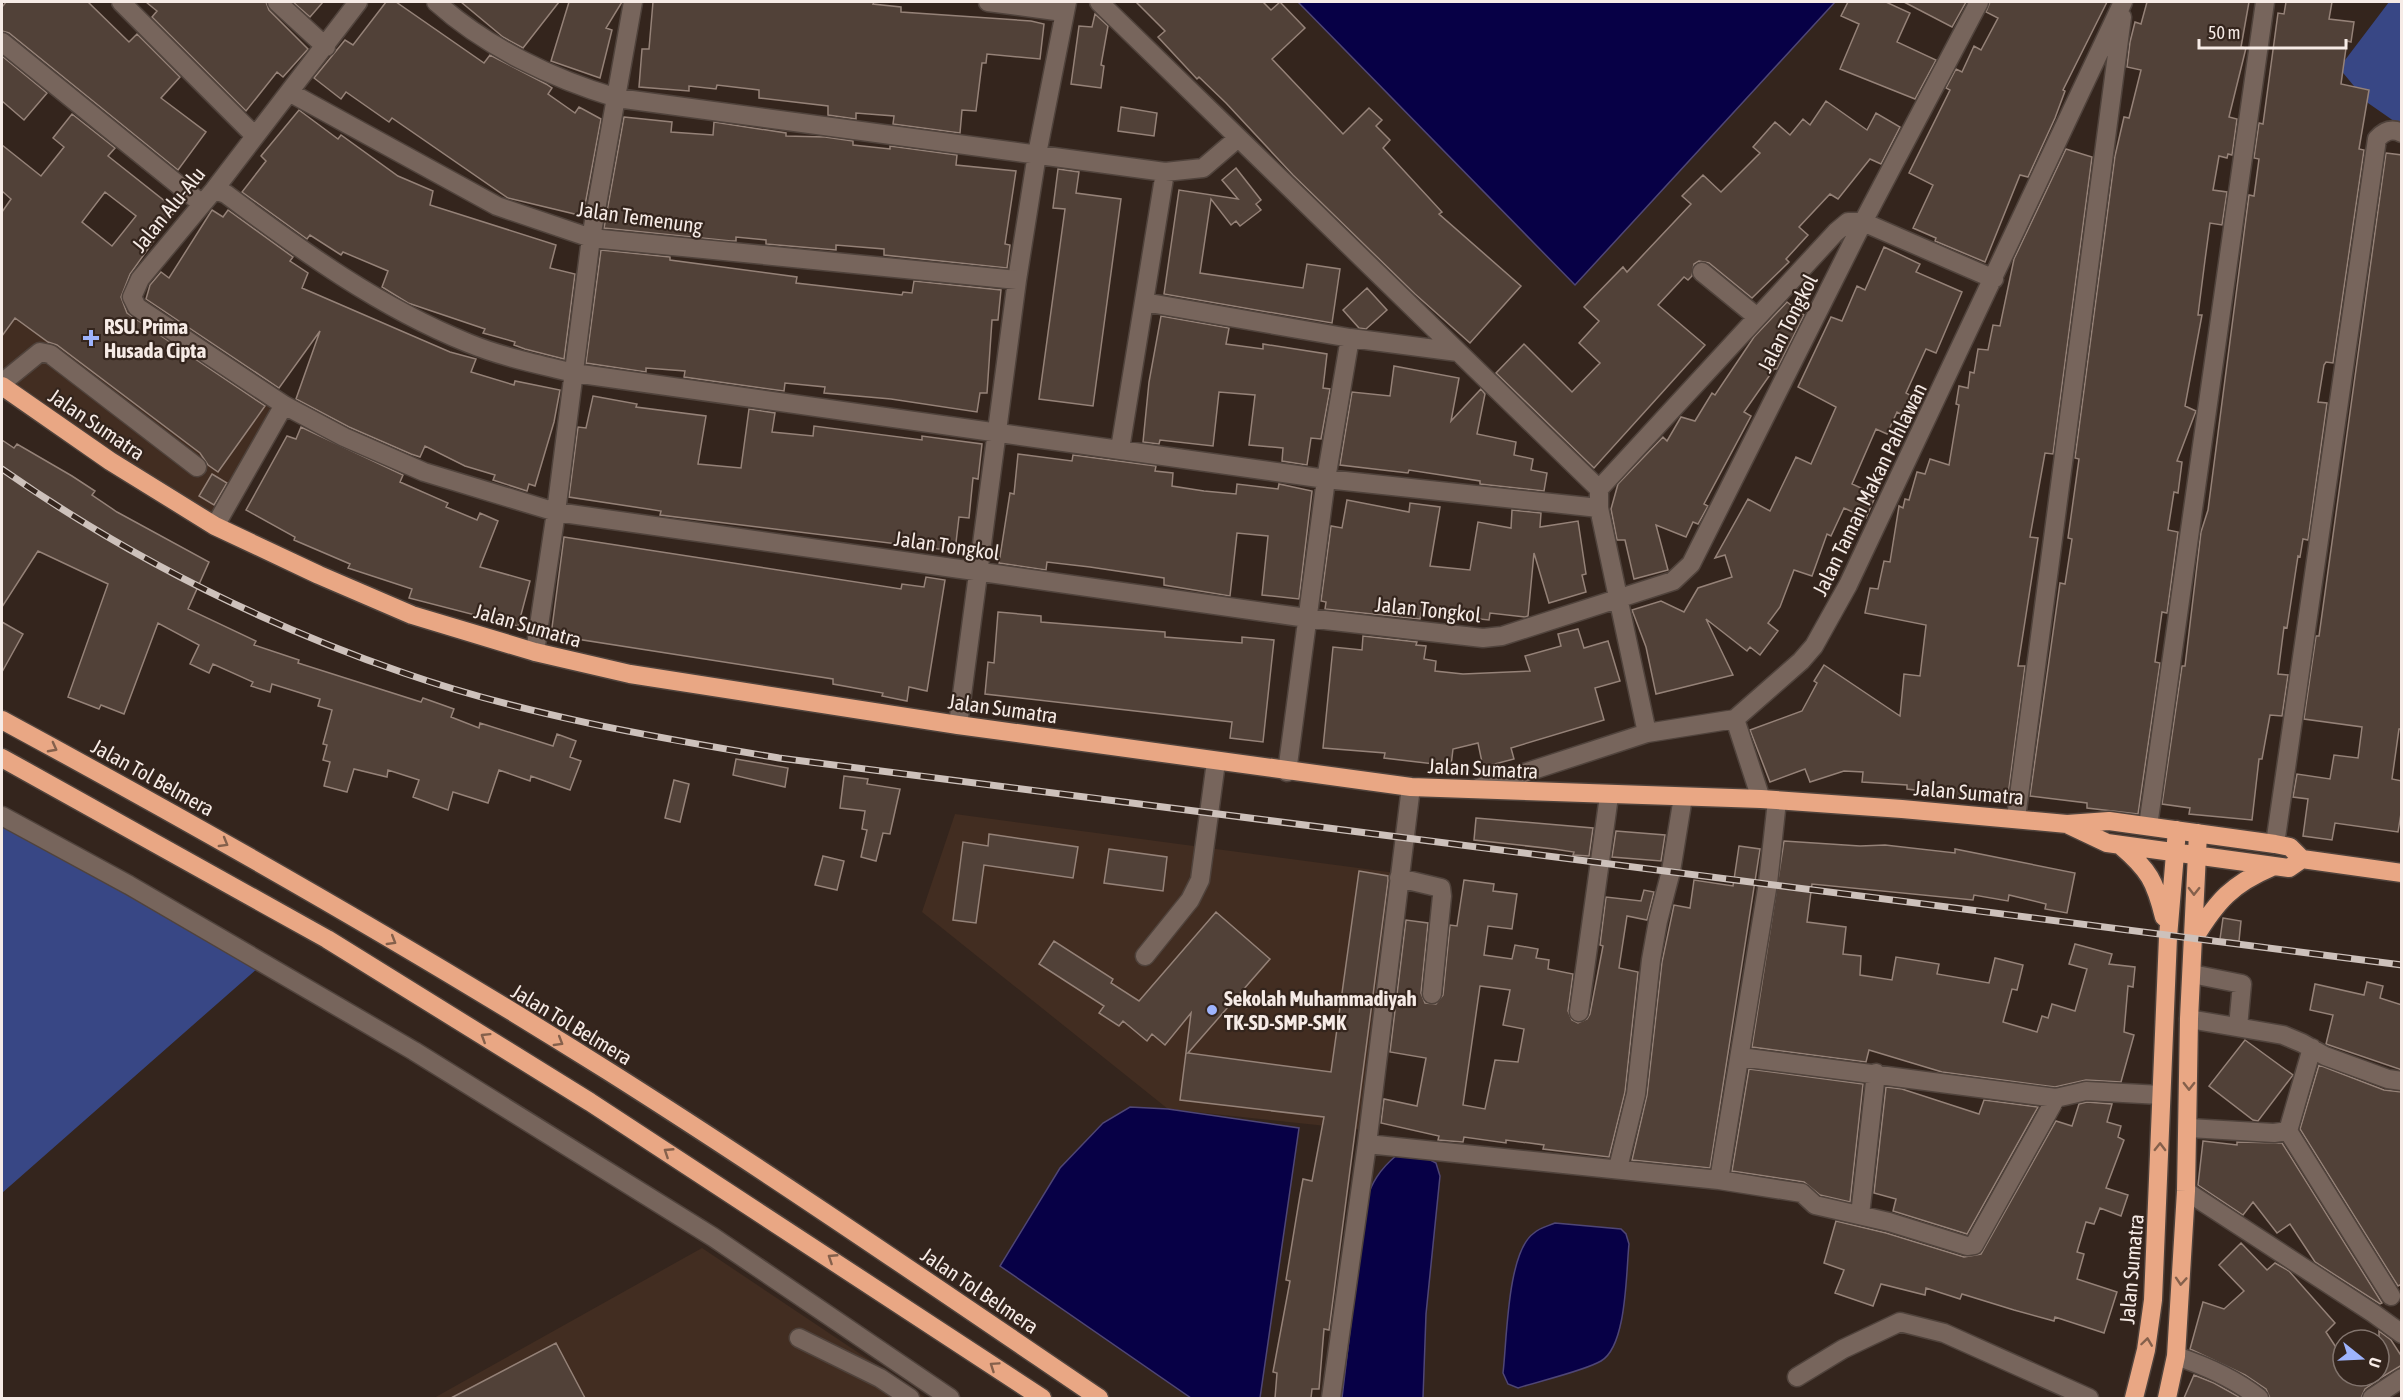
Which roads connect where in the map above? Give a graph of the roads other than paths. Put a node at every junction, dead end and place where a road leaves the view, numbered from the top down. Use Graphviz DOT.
graph roads {
  1 [pos="121,2"];
  2 [pos="277,2"];
  3 [pos="358,2"];
  4 [pos="436,2"];
  5 [pos="633,2"];
  6 [pos="987,2"];
  7 [pos="1099,2"];
  8 [pos="1979,2"];
  9 [pos="2123,2"];
  10 [pos="2265,2"];
  11 [pos="1065,7"];
  12 [pos="2,42"];
  13 [pos="326,47"];
  14 [pos="289,92"];
  15 [pos="617,98"];
  16 [pos="2402,133"];
  17 [pos="255,136"];
  18 [pos="1238,138"];
  19 [pos="1037,154"];
  20 [pos="1164,172"];
  21 [pos="208,197"];
  22 [pos="1863,222"];
  23 [pos="591,237"];
  24 [pos="1702,272"];
  25 [pos="1994,279"];
  26 [pos="1017,280"];
  27 [pos="1144,302"];
  28 [pos="1757,317"];
  29 [pos="1350,338"];
  30 [pos="1458,352"];
  31 [pos="574,373"];
  32 [pos="2,385"];
  33 [pos="284,405"];
  34 [pos="997,431"];
  35 [pos="1120,449"];
  36 [pos="197,467"];
  37 [pos="1326,479"];
  38 [pos="1599,489"];
  39 [pos="1599,508"];
  40 [pos="556,512"];
  41 [pos="215,526"];
  42 [pos="977,572"];
  43 [pos="1617,599"];
  44 [pos="1307,618"];
  45 [pos="535,652"];
  46 [pos="1736,719"];
  47 [pos="2,720"];
  48 [pos="958,725"];
  49 [pos="1647,733"];
  50 [pos="2,758"];
  51 [pos="1216,762"];
  52 [pos="1287,772"];
  53 [pos="1412,787"];
  54 [pos="1470,791"];
  55 [pos="1609,796"];
  56 [pos="1683,797"];
  57 [pos="1769,800"];
  58 [pos="2,816"];
  59 [pos="2016,818"];
  60 [pos="2067,824"];
  61 [pos="2148,826"];
  62 [pos="2176,830"];
  63 [pos="2198,833"];
  64 [pos="2119,844"];
  65 [pos="2275,844"];
  66 [pos="2174,853"];
  67 [pos="2195,856"];
  68 [pos="2302,859"];
  69 [pos="2273,866"];
  70 [pos="2402,873"];
  71 [pos="1399,878"];
  72 [pos="2168,937"];
  73 [pos="2193,940"];
  74 [pos="1145,956"];
  75 [pos="2192,974"];
  76 [pos="1432,994"];
  77 [pos="1579,1012"];
  78 [pos="2189,1019"];
  79 [pos="2238,1028"];
  80 [pos="2312,1048"];
  81 [pos="1740,1057"];
  82 [pos="1876,1073"];
  83 [pos="2402,1081"];
  84 [pos="2161,1095"];
  85 [pos="2056,1098"];
  86 [pos="2189,1128"];
  87 [pos="2288,1131"];
  88 [pos="1367,1144"];
  89 [pos="1618,1168"];
  90 [pos="1719,1180"];
  91 [pos="2186,1191"];
  92 [pos="1860,1215"];
  93 [pos="2396,1292"];
  94 [pos="2373,1313"];
  95 [pos="2402,1334"];
  96 [pos="799,1338"];
  97 [pos="2176,1356"];
  98 [pos="1797,1377"];
  99 [pos="2402,1378"];
  100 [pos="910,1398"];
  101 [pos="950,1398"];
  102 [pos="1042,1398"];
  103 [pos="1099,1398"];
  104 [pos="1331,1398"];
  105 [pos="2089,1398"];
  106 [pos="2134,1398"];
  107 [pos="2167,1398"];
  108 [pos="2259,1398"];
  109 [pos="2372,1398"];
  1 -- 17 [label="street"];
  2 -- 13 [label="street"];
  3 -- 13 [label="street, Jalan Alu-Alu"];
  4 -- 15 [label="street"];
  5 -- 15 [label="street"];
  6 -- 11 [label="street"];
  7 -- 18 [label="street"];
  8 -- 22 [label="street, Jalan Tongkol"];
  9 -- 25 [label="street, Jalan Taman Makan Pahlawan"];
  9 -- 59 [label="street"];
  10 -- 61 [label="street"];
  11 -- 19 [label="street"];
  12 -- 21 [label="street"];
  13 -- 14 [label="street, Jalan Alu-Alu"];
  14 -- 17 [label="street, Jalan Alu-Alu"];
  14 -- 23 [label="street, Jalan Temenung"];
  15 -- 19 [label="street"];
  15 -- 23 [label="street"];
  16 -- 65 [label="street"];
  17 -- 21 [label="street, Jalan Alu-Alu"];
  18 -- 20 [label="street"];
  18 -- 30 [label="street"];
  19 -- 20 [label="street"];
  19 -- 26 [label="street"];
  20 -- 27 [label="street"];
  21 -- 31 [label="street"];
  21 -- 33 [label="street, Jalan Alu-Alu"];
  22 -- 25 [label="street"];
  22 -- 28 [label="street"];
  22 -- 43 [label="street, Jalan Tongkol"];
  23 -- 26 [label="street, Jalan Temenung"];
  23 -- 31 [label="street"];
  24 -- 28 [label="street"];
  25 -- 46 [label="street, Jalan Taman Makan Pahlawan"];
  26 -- 34 [label="street"];
  27 -- 29 [label="street"];
  27 -- 35 [label="street"];
  28 -- 38 [label="street"];
  29 -- 30 [label="street"];
  29 -- 37 [label="street"];
  30 -- 38 [label="street"];
  31 -- 34 [label="street"];
  31 -- 40 [label="street"];
  32 -- 36 [label="street"];
  32 -- 41 [label="highway, Jalan Sumatra"];
  33 -- 40 [label="street, Jalan Tongkol"];
  33 -- 41 [label="street"];
  34 -- 35 [label="street"];
  34 -- 42 [label="street"];
  35 -- 37 [label="street"];
  37 -- 39 [label="street"];
  37 -- 44 [label="street"];
  38 -- 39 [label="street"];
  39 -- 43 [label="street"];
  40 -- 42 [label="street, Jalan Tongkol"];
  40 -- 45 [label="street"];
  41 -- 45 [label="highway, Jalan Sumatra"];
  42 -- 44 [label="street, Jalan Tongkol"];
  42 -- 48 [label="street"];
  43 -- 44 [label="street, Jalan Tongkol"];
  43 -- 49 [label="street"];
  44 -- 52 [label="street"];
  45 -- 48 [label="highway, Jalan Sumatra"];
  46 -- 49 [label="street"];
  46 -- 57 [label="street"];
  47 -- 103 [label="highway, Jalan Tol Belmera, one-way"];
  48 -- 51 [label="highway, Jalan Sumatra"];
  49 -- 54 [label="street"];
  102 -- 50 [label="highway, one-way"];
  51 -- 52 [label="highway, Jalan Sumatra"];
  51 -- 74 [label="street"];
  52 -- 53 [label="highway, Jalan Sumatra"];
  53 -- 54 [label="highway, Jalan Sumatra"];
  53 -- 71 [label="street"];
  54 -- 55 [label="highway, Jalan Sumatra"];
  55 -- 56 [label="highway, Jalan Sumatra"];
  55 -- 77 [label="street"];
  56 -- 57 [label="highway, Jalan Sumatra"];
  56 -- 89 [label="street"];
  57 -- 59 [label="highway, Jalan Sumatra"];
  57 -- 81 [label="street"];
  58 -- 101 [label="street"];
  59 -- 60 [label="highway, Jalan Sumatra"];
  60 -- 61 [label="highway, Jalan Sumatra"];
  60 -- 64 [label="highway, Jalan Sumatra"];
  61 -- 62 [label="highway, Jalan Sumatra"];
  62 -- 63 [label="highway, Jalan Sumatra"];
  62 -- 66 [label="highway, Jalan Sumatra"];
  63 -- 65 [label="highway, Jalan Sumatra"];
  63 -- 67 [label="highway"];
  64 -- 66 [label="highway, Jalan Sumatra"];
  64 -- 72 [label="highway"];
  65 -- 68 [label="highway, Jalan Sumatra"];
  66 -- 67 [label="highway, Jalan Sumatra"];
  66 -- 72 [label="highway, Jalan Sumatra"];
  67 -- 69 [label="highway, Jalan Sumatra"];
  67 -- 73 [label="highway, one-way"];
  68 -- 69 [label="highway, Jalan Sumatra"];
  68 -- 70 [label="highway, Jalan Sumatra"];
  69 -- 73 [label="highway"];
  71 -- 76 [label="street"];
  71 -- 88 [label="street"];
  72 -- 84 [label="highway, Jalan Sumatra"];
  73 -- 75 [label="highway"];
  75 -- 78 [label="highway"];
  75 -- 79 [label="street"];
  78 -- 79 [label="street"];
  78 -- 86 [label="highway, one-way"];
  79 -- 80 [label="street"];
  80 -- 83 [label="street"];
  80 -- 87 [label="street"];
  81 -- 82 [label="street"];
  81 -- 90 [label="street"];
  82 -- 85 [label="street"];
  82 -- 92 [label="street"];
  84 -- 85 [label="street"];
  106 -- 84 [label="highway, Jalan Sumatra, one-way"];
  85 -- 92 [label="street"];
  86 -- 87 [label="street"];
  86 -- 91 [label="highway"];
  87 -- 93 [label="street"];
  88 -- 89 [label="street"];
  88 -- 104 [label="street"];
  89 -- 90 [label="street"];
  90 -- 92 [label="street"];
  91 -- 94 [label="street"];
  91 -- 97 [label="highway, one-way"];
  93 -- 94 [label="street"];
  94 -- 95 [label="street"];
  96 -- 100 [label="street"];
  97 -- 107 [label="highway"];
  97 -- 108 [label="street"];
  98 -- 105 [label="street"];
  99 -- 109 [label="street"];
}
